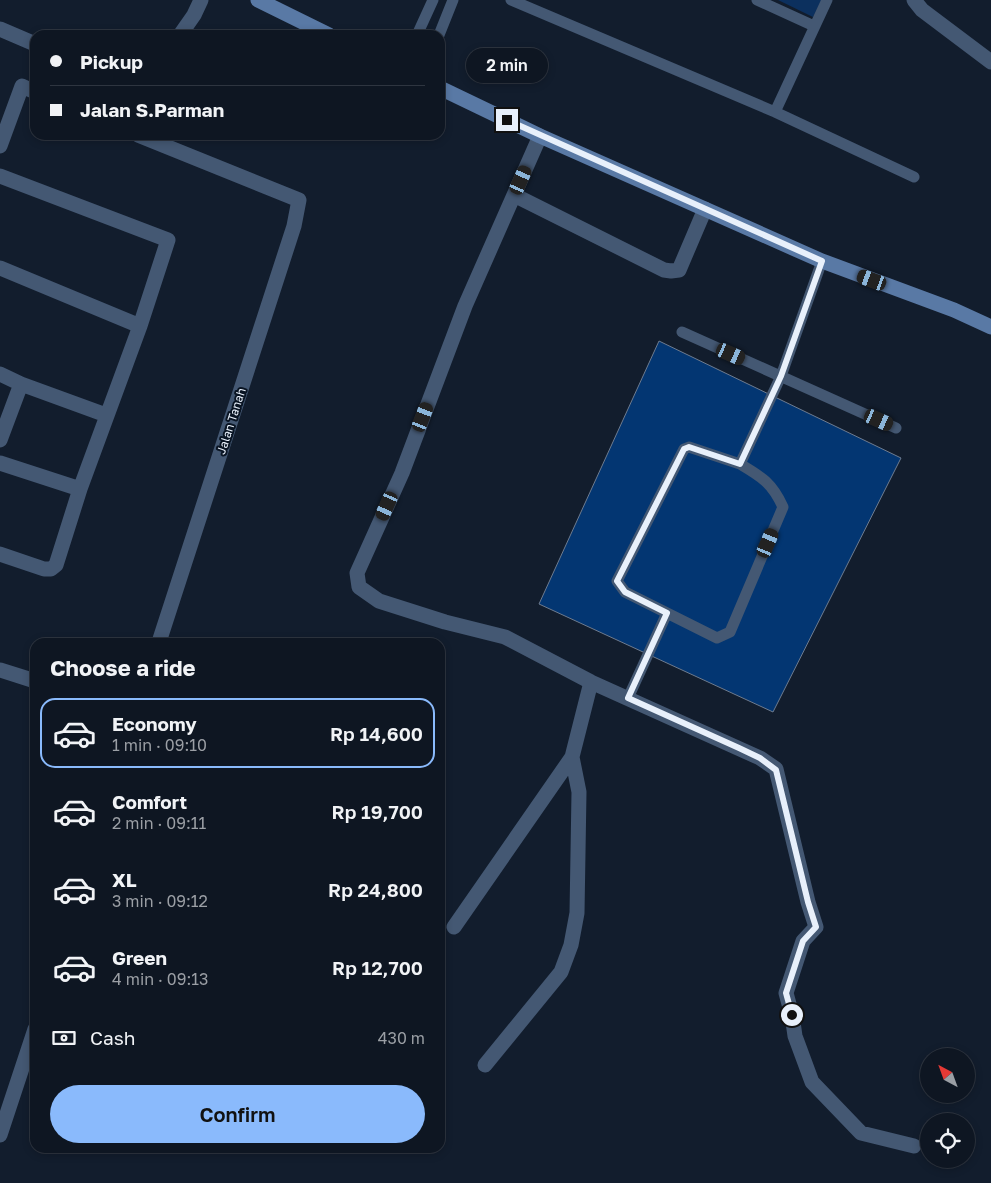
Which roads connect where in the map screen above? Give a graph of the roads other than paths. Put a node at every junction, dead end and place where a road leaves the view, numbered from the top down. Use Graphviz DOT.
graph roads {
  1 [pos="201,0"];
  2 [pos="258,0"];
  3 [pos="433,0"];
  4 [pos="453,0"];
  5 [pos="511,0"];
  6 [pos="757,0"];
  7 [pos="827,0"];
  8 [pos="914,0"];
  9 [pos="814,26"];
  10 [pos="0,29"];
  11 [pos="184,30"];
  12 [pos="319,30"];
  13 [pos="419,30"];
  14 [pos="441,30"];
  15 [pos="30,42"];
  16 [pos="991,62"];
  17 [pos="30,90"];
  18 [pos="445,90"];
  19 [pos="775,112"];
  20 [pos="540,136"];
  21 [pos="150,140"];
  22 [pos="0,146"];
  23 [pos="0,176"];
  24 [pos="914,176"];
  25 [pos="514,195"];
  26 [pos="705,209"];
  27 [pos="822,261"];
  28 [pos="0,268"];
  29 [pos="140,326"];
  30 [pos="991,327"];
  31 [pos="682,332"];
  32 [pos="0,374"];
  33 [pos="781,376"];
  34 [pos="21,384"];
  35 [pos="106,415"];
  36 [pos="896,428"];
  37 [pos="0,440"];
  38 [pos="0,463"];
  39 [pos="740,464"];
  40 [pos="80,489"];
  41 [pos="0,554"];
  42 [pos="667,613"];
  43 [pos="160,638"];
  44 [pos="0,670"];
  45 [pos="30,679"];
  46 [pos="591,682"];
  47 [pos="628,698"];
  48 [pos="572,757"];
  49 [pos="454,927"];
  50 [pos="30,1044"];
  51 [pos="484,1065"];
  52 [pos="0,1135"];
  53 [pos="914,1146"];
  1 -- 11 [label="street"];
  2 -- 12 [label="main road"];
  3 -- 13 [label="lane"];
  4 -- 14 [label="lane"];
  5 -- 19 [label="lane"];
  6 -- 9 [label="lane"];
  7 -- 9 [label="lane"];
  8 -- 16 [label="street"];
  9 -- 19 [label="lane"];
  10 -- 15 [label="street"];
  17 -- 22 [label="street"];
  18 -- 20 [label="main road"];
  19 -- 24 [label="lane"];
  20 -- 25 [label="street"];
  20 -- 26 [label="main road"];
  21 -- 43 [label="street, Jalan Tanah"];
  23 -- 29 [label="street"];
  25 -- 26 [label="street"];
  25 -- 46 [label="street"];
  26 -- 27 [label="main road"];
  27 -- 30 [label="main road"];
  27 -- 33 [label="lane"];
  28 -- 29 [label="street"];
  29 -- 35 [label="street"];
  31 -- 33 [label="lane"];
  32 -- 34 [label="street"];
  33 -- 36 [label="lane"];
  33 -- 39 [label="lane"];
  34 -- 35 [label="street"];
  34 -- 37 [label="street"];
  35 -- 40 [label="street"];
  38 -- 40 [label="street"];
  39 -- 42 [label="lane"];
  39 -- 42 [label="lane"];
  40 -- 41 [label="street"];
  42 -- 47 [label="lane"];
  44 -- 45 [label="street"];
  46 -- 47 [label="street"];
  46 -- 48 [label="street"];
  47 -- 53 [label="street"];
  48 -- 49 [label="street"];
  48 -- 51 [label="street"];
  50 -- 52 [label="street"];
}
